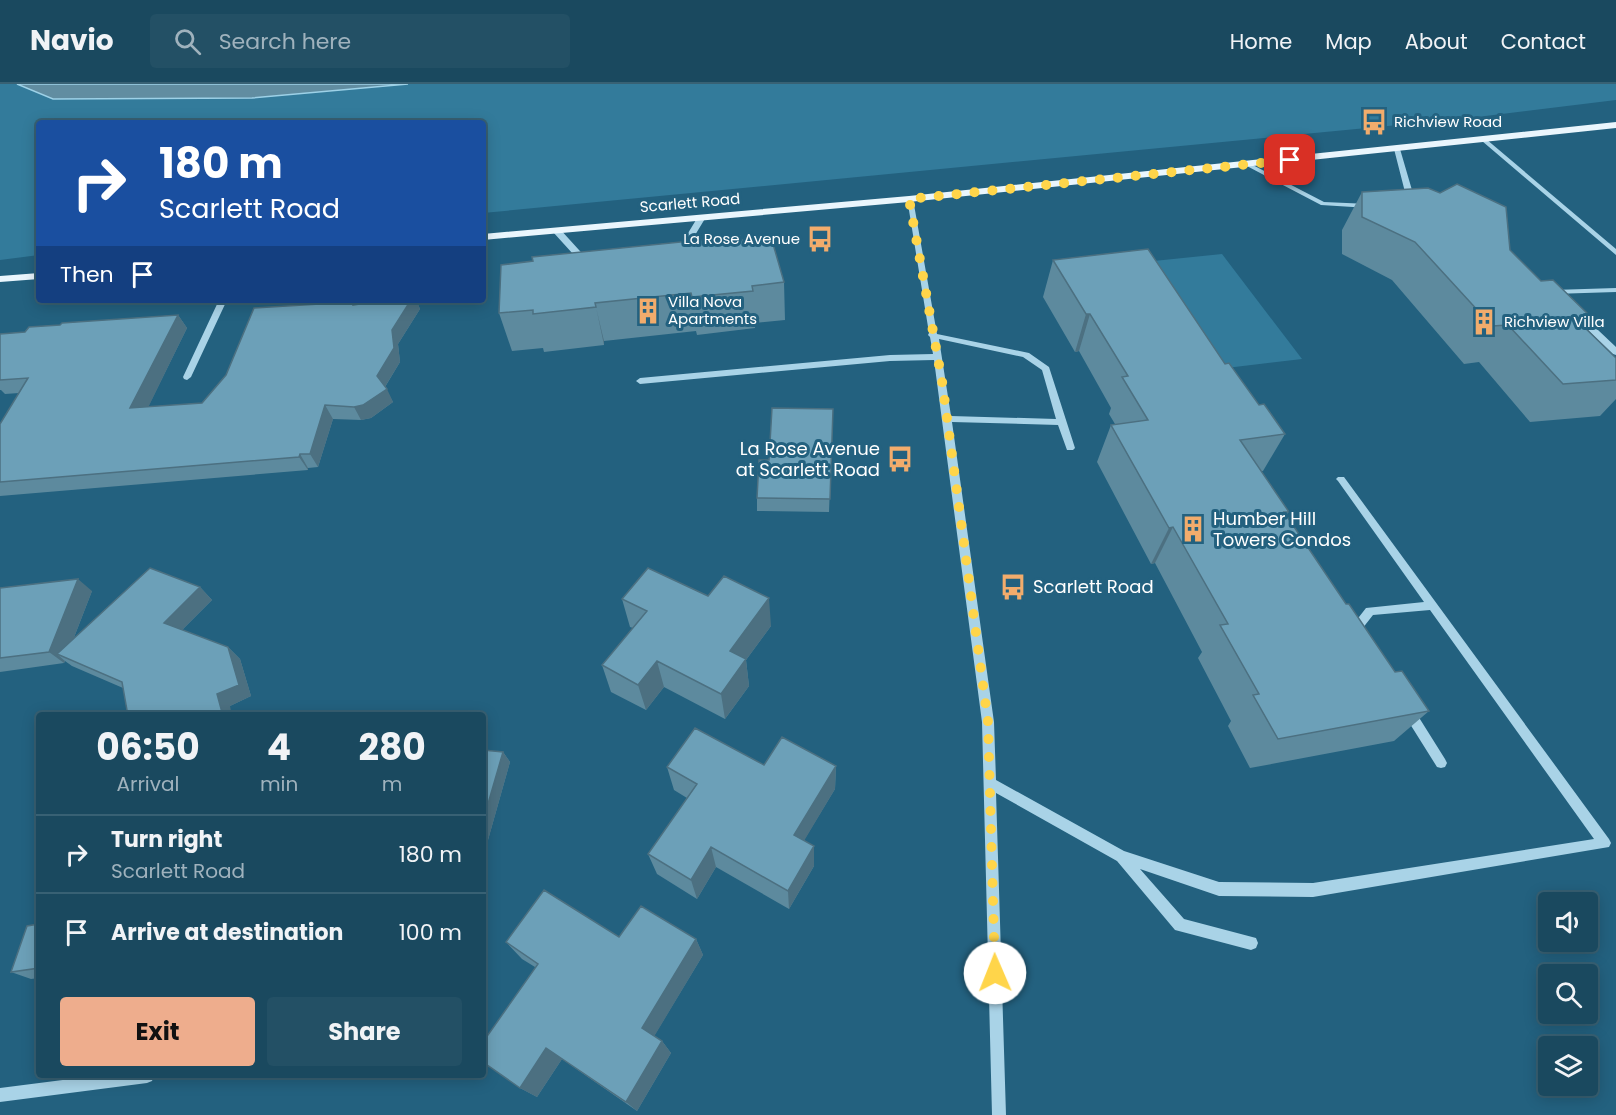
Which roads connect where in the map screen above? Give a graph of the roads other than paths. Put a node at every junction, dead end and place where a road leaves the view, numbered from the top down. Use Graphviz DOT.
graph roads {
  1 [pos="1616,125"];
  2 [pos="1484,140"];
  3 [pos="1397,149"];
  4 [pos="1247,164"];
  5 [pos="909,199"];
  6 [pos="1394,202"];
  7 [pos="1375,205"];
  8 [pos="702,217"];
  9 [pos="556,230"];
  10 [pos="486,237"];
  11 [pos="1616,253"];
  12 [pos="672,262"];
  13 [pos="590,267"];
  14 [pos="36,276"];
  15 [pos="0,279"];
  16 [pos="1616,290"];
  17 [pos="1560,299"];
  18 [pos="222,303"];
  19 [pos="1568,306"];
  20 [pos="932,335"];
  21 [pos="1616,352"];
  22 [pos="937,357"];
  23 [pos="187,377"];
  24 [pos="640,381"];
  25 [pos="947,419"];
  26 [pos="1061,422"];
  27 [pos="1070,448"];
  28 [pos="1341,479"];
  29 [pos="1433,605"];
  30 [pos="1368,648"];
  31 [pos="1405,706"];
  32 [pos="1441,763"];
  33 [pos="990,783"];
  34 [pos="1121,856"];
  35 [pos="1251,943"];
  36 [pos="132,1078"];
  37 [pos="0,1095"];
  38 [pos="999,1115"];
  1 -- 2 [label="main road, Scarlett Road"];
  2 -- 3 [label="main road, Scarlett Road"];
  2 -- 11 [label="street"];
  3 -- 4 [label="main road, Scarlett Road"];
  3 -- 6 [label="street"];
  4 -- 5 [label="main road, Scarlett Road"];
  4 -- 7 [label="street"];
  5 -- 8 [label="main road, Scarlett Road"];
  5 -- 20 [label="street"];
  8 -- 9 [label="main road, Scarlett Road"];
  8 -- 12 [label="street"];
  9 -- 10 [label="main road, Scarlett Road"];
  9 -- 13 [label="street"];
  14 -- 15 [label="main road"];
  16 -- 17 [label="street"];
  18 -- 23 [label="street"];
  19 -- 21 [label="street"];
  20 -- 22 [label="street"];
  20 -- 26 [label="street"];
  22 -- 24 [label="street"];
  22 -- 25 [label="street"];
  25 -- 26 [label="street"];
  25 -- 33 [label="street"];
  26 -- 27 [label="street"];
  28 -- 29 [label="street"];
  29 -- 30 [label="street"];
  29 -- 34 [label="street"];
  31 -- 32 [label="street"];
  33 -- 34 [label="street"];
  33 -- 38 [label="street"];
  34 -- 35 [label="street"];
  36 -- 37 [label="street"];
}
